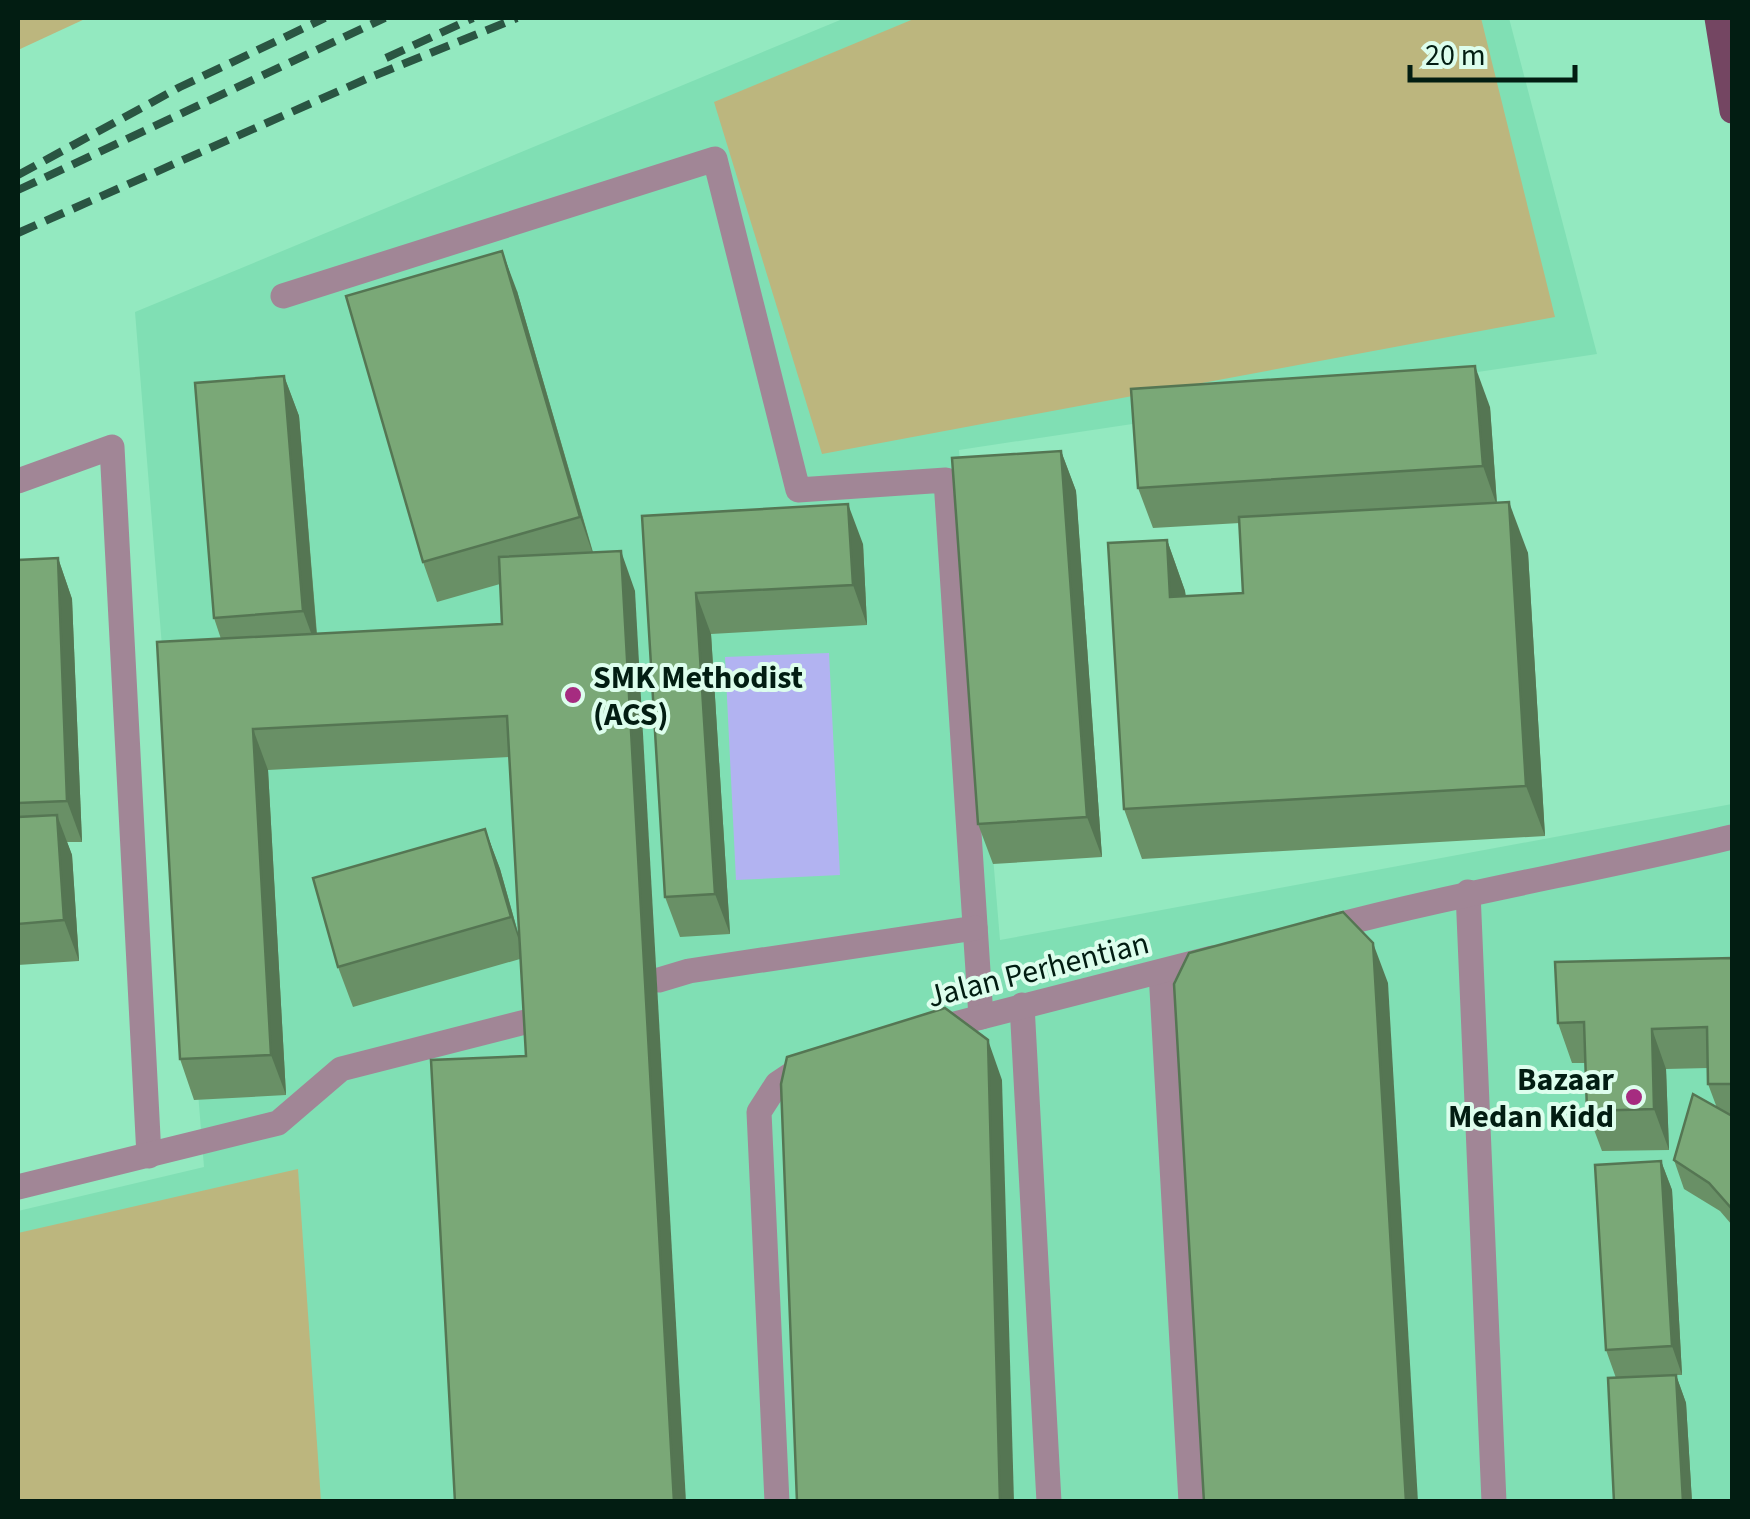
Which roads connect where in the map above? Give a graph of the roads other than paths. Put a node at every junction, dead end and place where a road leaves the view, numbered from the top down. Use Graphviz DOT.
graph roads {
  1 [pos="1717,18"];
  2 [pos="1732,111"];
  3 [pos="284,296"];
  4 [pos="18,480"];
  5 [pos="1732,836"];
  6 [pos="1468,892"];
  7 [pos="975,928"];
  8 [pos="1291,938"];
  9 [pos="1235,952"];
  10 [pos="1161,972"];
  11 [pos="659,980"];
  12 [pos="1022,1005"];
  13 [pos="980,1017"];
  14 [pos="537,1019"];
  15 [pos="906,1036"];
  16 [pos="832,1054"];
  17 [pos="149,1156"];
  18 [pos="18,1187"];
  19 [pos="777,1502"];
  20 [pos="1049,1502"];
  21 [pos="1191,1502"];
  22 [pos="1494,1502"];
  1 -- 2 [label="main road"];
  3 -- 7 [label="street"];
  4 -- 17 [label="street"];
  5 -- 6 [label="street"];
  6 -- 8 [label="street"];
  6 -- 22 [label="street"];
  7 -- 11 [label="street"];
  7 -- 13 [label="street"];
  9 -- 10 [label="street, Jalan Perhentian"];
  10 -- 12 [label="street, Jalan Perhentian"];
  10 -- 21 [label="street"];
  12 -- 13 [label="street, Jalan Perhentian"];
  12 -- 20 [label="street"];
  13 -- 15 [label="street, Jalan Perhentian"];
  14 -- 17 [label="street"];
  16 -- 19 [label="street"];
  17 -- 18 [label="street"];
}
